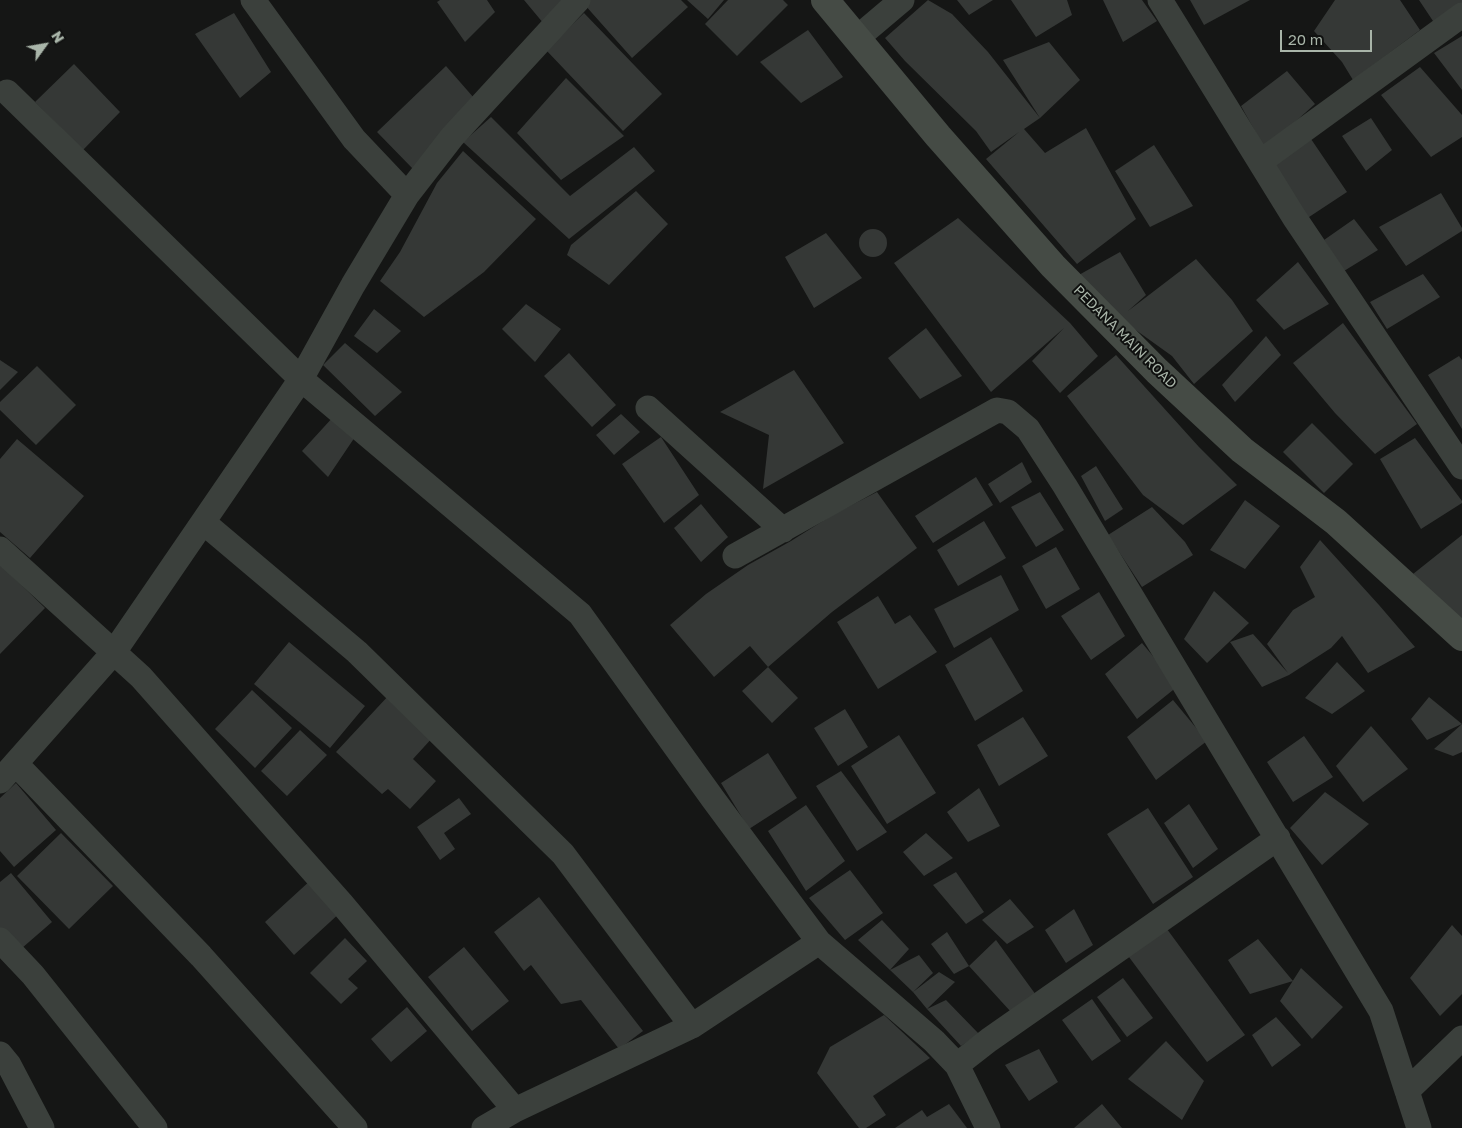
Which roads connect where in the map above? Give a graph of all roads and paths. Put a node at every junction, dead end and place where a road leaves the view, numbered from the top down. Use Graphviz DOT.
graph roads {
  1 [pos="254,0"];
  2 [pos="578,0"];
  3 [pos="825,0"];
  4 [pos="902,0"];
  5 [pos="1160,0"];
  6 [pos="1462,15"];
  7 [pos="857,38"];
  8 [pos="7,92"];
  9 [pos="1260,162"];
  10 [pos="407,195"];
  11 [pos="301,379"];
  12 [pos="648,408"];
  13 [pos="1462,467"];
  14 [pos="203,522"];
  15 [pos="782,530"];
  16 [pos="0,549"];
  17 [pos="735,556"];
  18 [pos="1462,637"];
  19 [pos="114,652"];
  20 [pos="8,773"];
  21 [pos="1278,838"];
  22 [pos="0,940"];
  23 [pos="819,942"];
  24 [pos="692,1026"];
  25 [pos="1462,1038"];
  26 [pos="0,1054"];
  27 [pos="958,1065"];
  28 [pos="1407,1091"];
  29 [pos="515,1110"];
  30 [pos="42,1128"];
  31 [pos="155,1128"];
  32 [pos="355,1128"];
  33 [pos="484,1128"];
  34 [pos="988,1128"];
  35 [pos="1419,1128"];
  1 -- 10 [label="street"];
  2 -- 10 [label="street"];
  3 -- 7 [label="main road, PEDANA MAIN ROAD"];
  4 -- 7 [label="street"];
  5 -- 9 [label="street"];
  6 -- 9 [label="street"];
  7 -- 18 [label="main road, PEDANA MAIN ROAD"];
  8 -- 11 [label="street"];
  9 -- 13 [label="street"];
  10 -- 11 [label="street"];
  11 -- 14 [label="street"];
  11 -- 23 [label="street"];
  12 -- 15 [label="street"];
  14 -- 19 [label="street"];
  14 -- 24 [label="street"];
  15 -- 17 [label="street"];
  15 -- 21 [label="street"];
  16 -- 19 [label="street"];
  19 -- 20 [label="street"];
  19 -- 29 [label="street"];
  20 -- 32 [label="street"];
  21 -- 27 [label="street"];
  21 -- 28 [label="street"];
  22 -- 31 [label="street"];
  23 -- 24 [label="street"];
  23 -- 27 [label="street"];
  24 -- 29 [label="street"];
  25 -- 28 [label="street"];
  26 -- 30 [label="street"];
  27 -- 34 [label="street"];
  28 -- 35 [label="street"];
  29 -- 33 [label="street"];
}
